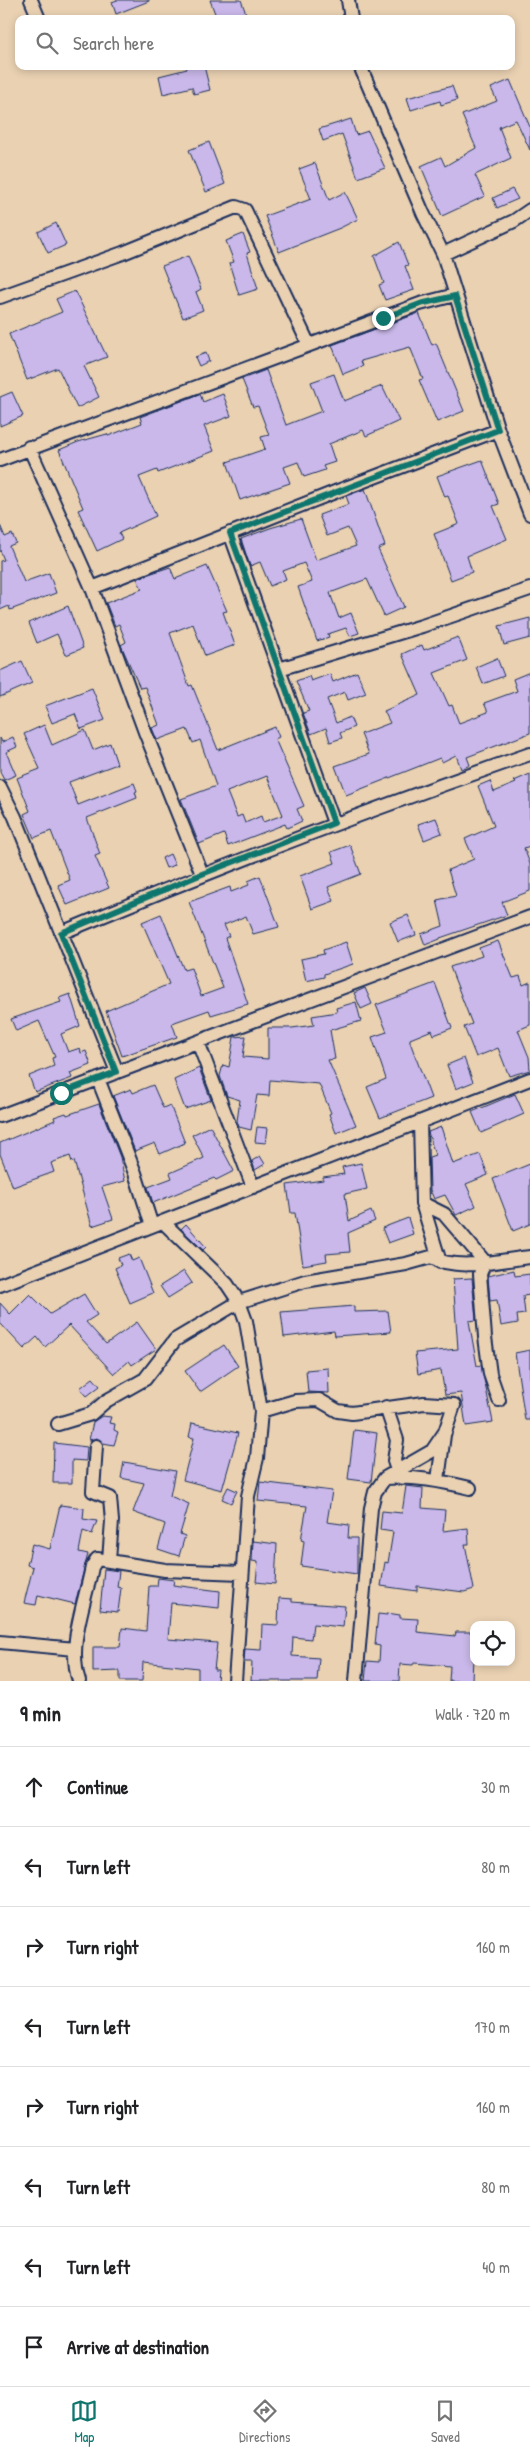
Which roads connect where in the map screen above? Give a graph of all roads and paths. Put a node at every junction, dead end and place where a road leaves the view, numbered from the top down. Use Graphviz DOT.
graph roads {
  1 [pos="31,0"];
  2 [pos="348,0"];
  3 [pos="37,15"];
  4 [pos="350,15"];
  5 [pos="362,70"];
  6 [pos="530,210"];
  7 [pos="443,254"];
  8 [pos="455,296"];
  9 [pos="0,297"];
  10 [pos="309,345"];
  11 [pos="498,430"];
  12 [pos="29,447"];
  13 [pos="0,460"];
  14 [pos="530,514"];
  15 [pos="230,533"];
  16 [pos="92,588"];
  17 [pos="530,589"];
  18 [pos="279,669"];
  19 [pos="530,754"];
  20 [pos="0,787"];
  21 [pos="334,823"];
  22 [pos="202,874"];
  23 [pos="530,917"];
  24 [pos="61,933"];
  25 [pos="198,1042"];
  26 [pos="116,1072"];
  27 [pos="98,1079"];
  28 [pos="530,1079"];
  29 [pos="0,1116"];
  30 [pos="420,1122"];
  31 [pos="254,1187"];
  32 [pos="422,1203"];
  33 [pos="158,1224"];
  34 [pos="530,1257"];
  35 [pos="440,1262"];
  36 [pos="485,1262"];
  37 [pos="0,1285"];
  38 [pos="239,1302"];
  39 [pos="499,1400"];
  40 [pos="386,1407"];
  41 [pos="261,1411"];
  42 [pos="58,1424"];
  43 [pos="445,1432"];
  44 [pos="96,1446"];
  45 [pos="397,1470"];
  46 [pos="385,1478"];
  47 [pos="438,1480"];
  48 [pos="470,1488"];
  49 [pos="109,1560"];
  50 [pos="241,1573"];
  51 [pos="0,1642"];
  52 [pos="75,1649"];
  53 [pos="79,1681"];
  54 [pos="235,1681"];
  55 [pos="356,1681"];
  1 -- 3 [label="street"];
  2 -- 4 [label="street"];
  5 -- 7 [label="street"];
  6 -- 7 [label="street"];
  7 -- 8 [label="street"];
  8 -- 10 [label="street"];
  8 -- 11 [label="street"];
  9 -- 10 [label="street"];
  10 -- 12 [label="street"];
  11 -- 14 [label="street"];
  11 -- 15 [label="street"];
  12 -- 13 [label="street"];
  12 -- 16 [label="street"];
  15 -- 16 [label="street"];
  15 -- 18 [label="street"];
  16 -- 22 [label="street"];
  17 -- 18 [label="street"];
  18 -- 21 [label="street"];
  19 -- 21 [label="street"];
  20 -- 24 [label="street"];
  21 -- 22 [label="street"];
  22 -- 24 [label="street"];
  23 -- 25 [label="street"];
  24 -- 26 [label="street"];
  25 -- 26 [label="street"];
  25 -- 31 [label="street"];
  26 -- 27 [label="street"];
  27 -- 29 [label="street"];
  27 -- 33 [label="street"];
  28 -- 30 [label="street"];
  30 -- 31 [label="street"];
  30 -- 32 [label="street"];
  31 -- 33 [label="street"];
  32 -- 35 [label="street"];
  32 -- 36 [label="street"];
  33 -- 37 [label="street"];
  33 -- 38 [label="street"];
  34 -- 36 [label="street"];
  35 -- 36 [label="street"];
  35 -- 38 [label="street"];
  36 -- 39 [label="street"];
  38 -- 41 [label="street"];
  38 -- 42 [label="street"];
  40 -- 41 [label="street"];
  40 -- 43 [label="street"];
  40 -- 45 [label="street"];
  41 -- 50 [label="street"];
  43 -- 45 [label="street"];
  43 -- 47 [label="street"];
  44 -- 49 [label="street"];
  45 -- 46 [label="street"];
  46 -- 47 [label="street"];
  46 -- 55 [label="street"];
  47 -- 48 [label="street"];
  49 -- 50 [label="street"];
  49 -- 52 [label="street"];
  50 -- 54 [label="street"];
  51 -- 52 [label="street"];
  52 -- 53 [label="street"];
}
